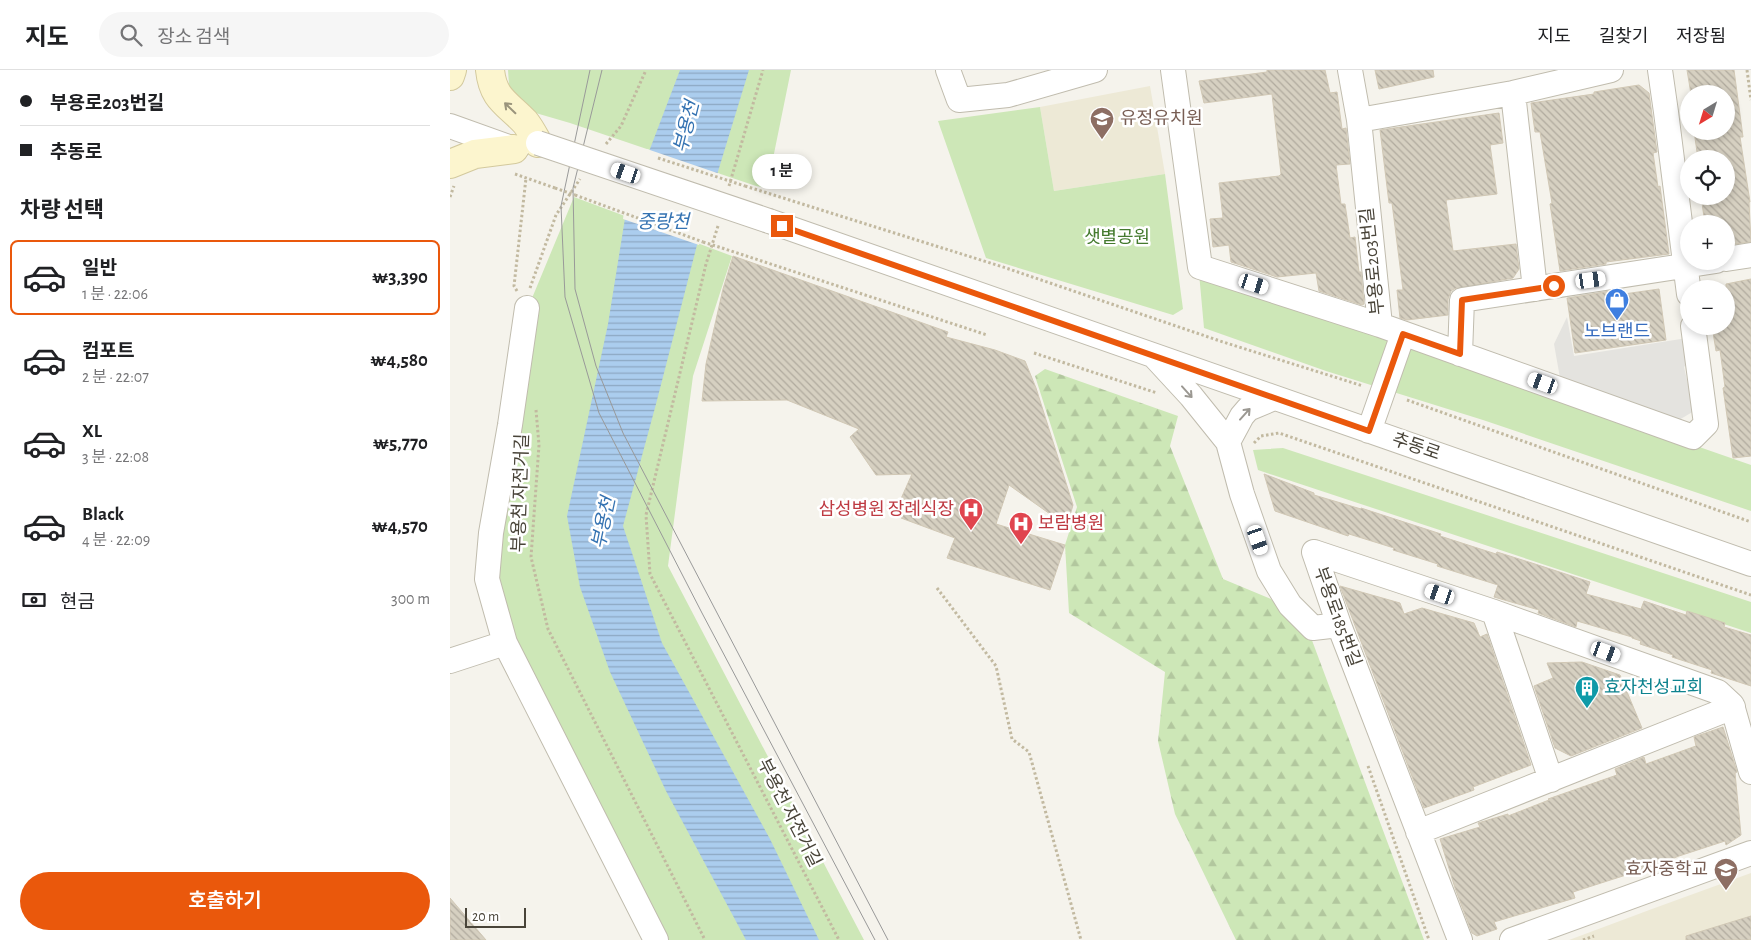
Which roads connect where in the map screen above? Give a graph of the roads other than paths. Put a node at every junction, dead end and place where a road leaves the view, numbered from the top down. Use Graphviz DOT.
graph roads {
  1 [pos="452,70"];
  2 [pos="490,70"];
  3 [pos="948,70"];
  4 [pos="1095,70"];
  5 [pos="1173,70"];
  6 [pos="1350,70"];
  7 [pos="1611,70"];
  8 [pos="1660,70"];
  9 [pos="450,76"];
  10 [pos="1513,93"];
  11 [pos="1359,120"];
  12 [pos="450,126"];
  13 [pos="520,154"];
  14 [pos="450,164"];
  15 [pos="1680,225"];
  16 [pos="1751,255"];
  17 [pos="1735,258"];
  18 [pos="1680,267"];
  19 [pos="1535,289"];
  20 [pos="526,305"];
  21 [pos="1380,325"];
  22 [pos="1403,334"];
  23 [pos="1694,335"];
  24 [pos="1460,354"];
  25 [pos="1154,356"];
  26 [pos="1274,398"];
  27 [pos="1369,431"];
  28 [pos="1228,442"];
  29 [pos="1751,564"];
  30 [pos="1494,612"];
  31 [pos="1339,625"];
  32 [pos="504,643"];
  33 [pos="450,661"];
  34 [pos="1732,707"];
  35 [pos="1751,772"];
  36 [pos="1551,780"];
  37 [pos="1418,832"];
  38 [pos="1751,853"];
  39 [pos="656,940"];
  40 [pos="1460,940"];
  41 [pos="1512,940"];
  1 -- 9 [label="main road"];
  13 -- 2 [label="main road, one-way"];
  3 -- 4 [label="street"];
  5 -- 21 [label="street"];
  6 -- 11 [label="street, 부용로203번길"];
  7 -- 10 [label="street"];
  8 -- 15 [label="street"];
  10 -- 11 [label="street"];
  10 -- 19 [label="street"];
  11 -- 21 [label="street, 부용로203번길"];
  12 -- 13 [label="street"];
  13 -- 14 [label="main road"];
  13 -- 25 [label="street, 추동로, bridge"];
  16 -- 17 [label="street"];
  18 -- 19 [label="street"];
  19 -- 24 [label="street"];
  20 -- 32 [label="street"];
  21 -- 22 [label="street, 부용로203번길"];
  22 -- 24 [label="street, 부용로203번길"];
  22 -- 27 [label="street"];
  23 -- 24 [label="street, 부용로203번길"];
  25 -- 26 [label="street, 추동로"];
  25 -- 28 [label="street, one-way"];
  26 -- 27 [label="street, 추동로"];
  28 -- 26 [label="street, one-way"];
  27 -- 29 [label="street, 추동로"];
  28 -- 31 [label="street"];
  30 -- 31 [label="street, 부용로185번길"];
  30 -- 34 [label="street, 부용로185번길"];
  30 -- 36 [label="street"];
  31 -- 37 [label="street, 부용로185번길"];
  32 -- 33 [label="street"];
  32 -- 39 [label="street"];
  34 -- 35 [label="street"];
  34 -- 36 [label="street"];
  36 -- 37 [label="street"];
  37 -- 40 [label="street, 부용로185번길"];
  38 -- 41 [label="street"];
}
